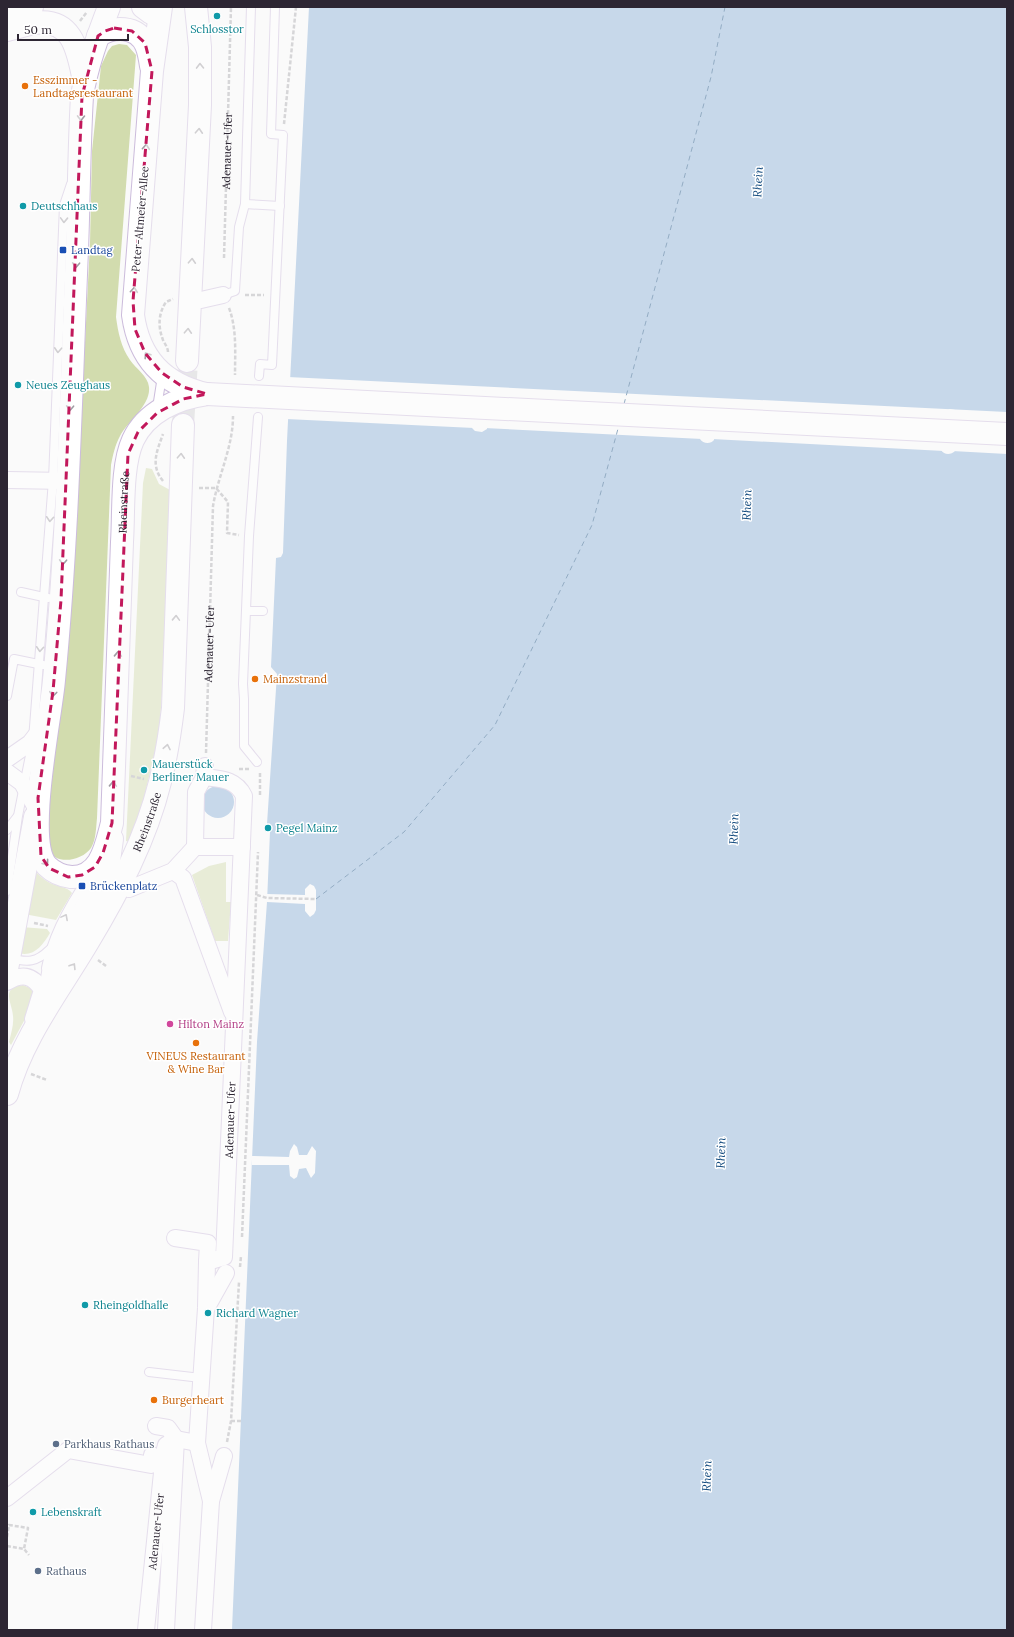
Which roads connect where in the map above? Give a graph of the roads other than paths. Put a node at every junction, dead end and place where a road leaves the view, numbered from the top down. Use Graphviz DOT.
graph roads {
  1 [pos="196,7"];
  2 [pos="251,7"];
  3 [pos="275,7"];
  4 [pos="152,13"];
  5 [pos="15,15"];
  6 [pos="104,16"];
  7 [pos="152,71"];
  8 [pos="84,81"];
  9 [pos="244,204"];
  10 [pos="280,206"];
  11 [pos="223,295"];
  12 [pos="201,300"];
  13 [pos="172,364"];
  14 [pos="259,376"];
  15 [pos="207,394"];
  16 [pos="258,417"];
  17 [pos="168,422"];
  18 [pos="1007,434"];
  19 [pos="7,480"];
  20 [pos="60,481"];
  21 [pos="21,592"];
  22 [pos="52,598"];
  23 [pos="247,611"];
  24 [pos="263,612"];
  25 [pos="47,666"];
  26 [pos="7,696"];
  27 [pos="49,718"];
  28 [pos="33,740"];
  29 [pos="7,759"];
  30 [pos="259,766"];
  31 [pos="7,772"];
  32 [pos="29,802"];
  33 [pos="112,823"];
  34 [pos="7,830"];
  35 [pos="195,847"];
  36 [pos="242,847"];
  37 [pos="95,867"];
  38 [pos="178,875"];
  39 [pos="129,889"];
  40 [pos="7,891"];
  41 [pos="50,950"];
  42 [pos="8,961"];
  43 [pos="7,982"];
  44 [pos="43,1001"];
  45 [pos="234,1020"];
  46 [pos="7,1094"];
  47 [pos="175,1238"];
  48 [pos="207,1262"];
  49 [pos="226,1273"];
  50 [pos="206,1308"];
  51 [pos="150,1372"];
  52 [pos="201,1378"];
  53 [pos="156,1426"];
  54 [pos="176,1439"];
  55 [pos="197,1444"];
  56 [pos="152,1455"];
  57 [pos="224,1456"];
  58 [pos="7,1498"];
  59 [pos="211,1501"];
  60 [pos="146,1630"];
  61 [pos="166,1630"];
  62 [pos="203,1630"];
  13 -- 1 [label="main road, one-way"];
  2 -- 9 [label="lane"];
  3 -- 10 [label="lane"];
  4 -- 7 [label="main road, Peter-Altmeier-Allee"];
  5 -- 8 [label="main road"];
  6 -- 7 [label="main road"];
  6 -- 8 [label="main road"];
  13 -- 7 [label="main road, Peter-Altmeier-Allee, one-way"];
  8 -- 20 [label="main road, one-way"];
  9 -- 10 [label="lane"];
  9 -- 11 [label="lane"];
  10 -- 14 [label="lane"];
  11 -- 12 [label="street"];
  13 -- 15 [label="main road, Peter-Altmeier-Allee"];
  13 -- 17 [label="lane"];
  15 -- 17 [label="main road, Rheinstraße"];
  15 -- 18 [label="main road, bridge"];
  16 -- 23 [label="lane"];
  33 -- 17 [label="main road, Rheinstraße, one-way"];
  44 -- 17 [label="main road, Rheinstraße, one-way"];
  19 -- 20 [label="street"];
  20 -- 22 [label="main road, Rheinstraße, one-way"];
  21 -- 22 [label="lane"];
  22 -- 25 [label="main road, Rheinstraße"];
  23 -- 24 [label="lane"];
  23 -- 30 [label="lane"];
  25 -- 26 [label="lane"];
  25 -- 27 [label="main road, Rheinstraße, one-way"];
  25 -- 28 [label="lane, Rheinstraße"];
  27 -- 28 [label="street"];
  27 -- 32 [label="main road, Rheinstraße"];
  28 -- 29 [label="street"];
  28 -- 32 [label="lane, Rheinstraße"];
  31 -- 32 [label="street"];
  32 -- 34 [label="lane, Rheinstraße"];
  32 -- 37 [label="main road, Rheinstraße, one-way"];
  32 -- 40 [label="lane, Rheinstraße"];
  32 -- 42 [label="main road, Rheinstraße"];
  33 -- 37 [label="main road, Rheinstraße"];
  33 -- 44 [label="main road"];
  35 -- 36 [label="street"];
  35 -- 36 [label="street, Adenauer-Ufer"];
  35 -- 38 [label="street"];
  36 -- 45 [label="street, Adenauer-Ufer"];
  41 -- 37 [label="lane, Rheinstraße, one-way"];
  38 -- 39 [label="street"];
  38 -- 45 [label="street"];
  41 -- 42 [label="lane, Rheinstraße"];
  41 -- 44 [label="lane, Rheinstraße"];
  43 -- 44 [label="street"];
  44 -- 46 [label="main road, Rheinstraße"];
  45 -- 48 [label="street, Adenauer-Ufer"];
  47 -- 48 [label="street"];
  48 -- 50 [label="street"];
  49 -- 50 [label="street"];
  50 -- 52 [label="street"];
  51 -- 52 [label="lane"];
  52 -- 55 [label="street"];
  53 -- 54 [label="street"];
  54 -- 55 [label="street"];
  54 -- 60 [label="street, Adenauer-Ufer"];
  54 -- 61 [label="street, Adenauer-Ufer"];
  55 -- 59 [label="street"];
  56 -- 58 [label="street"];
  57 -- 59 [label="street"];
  59 -- 62 [label="street"];
}
